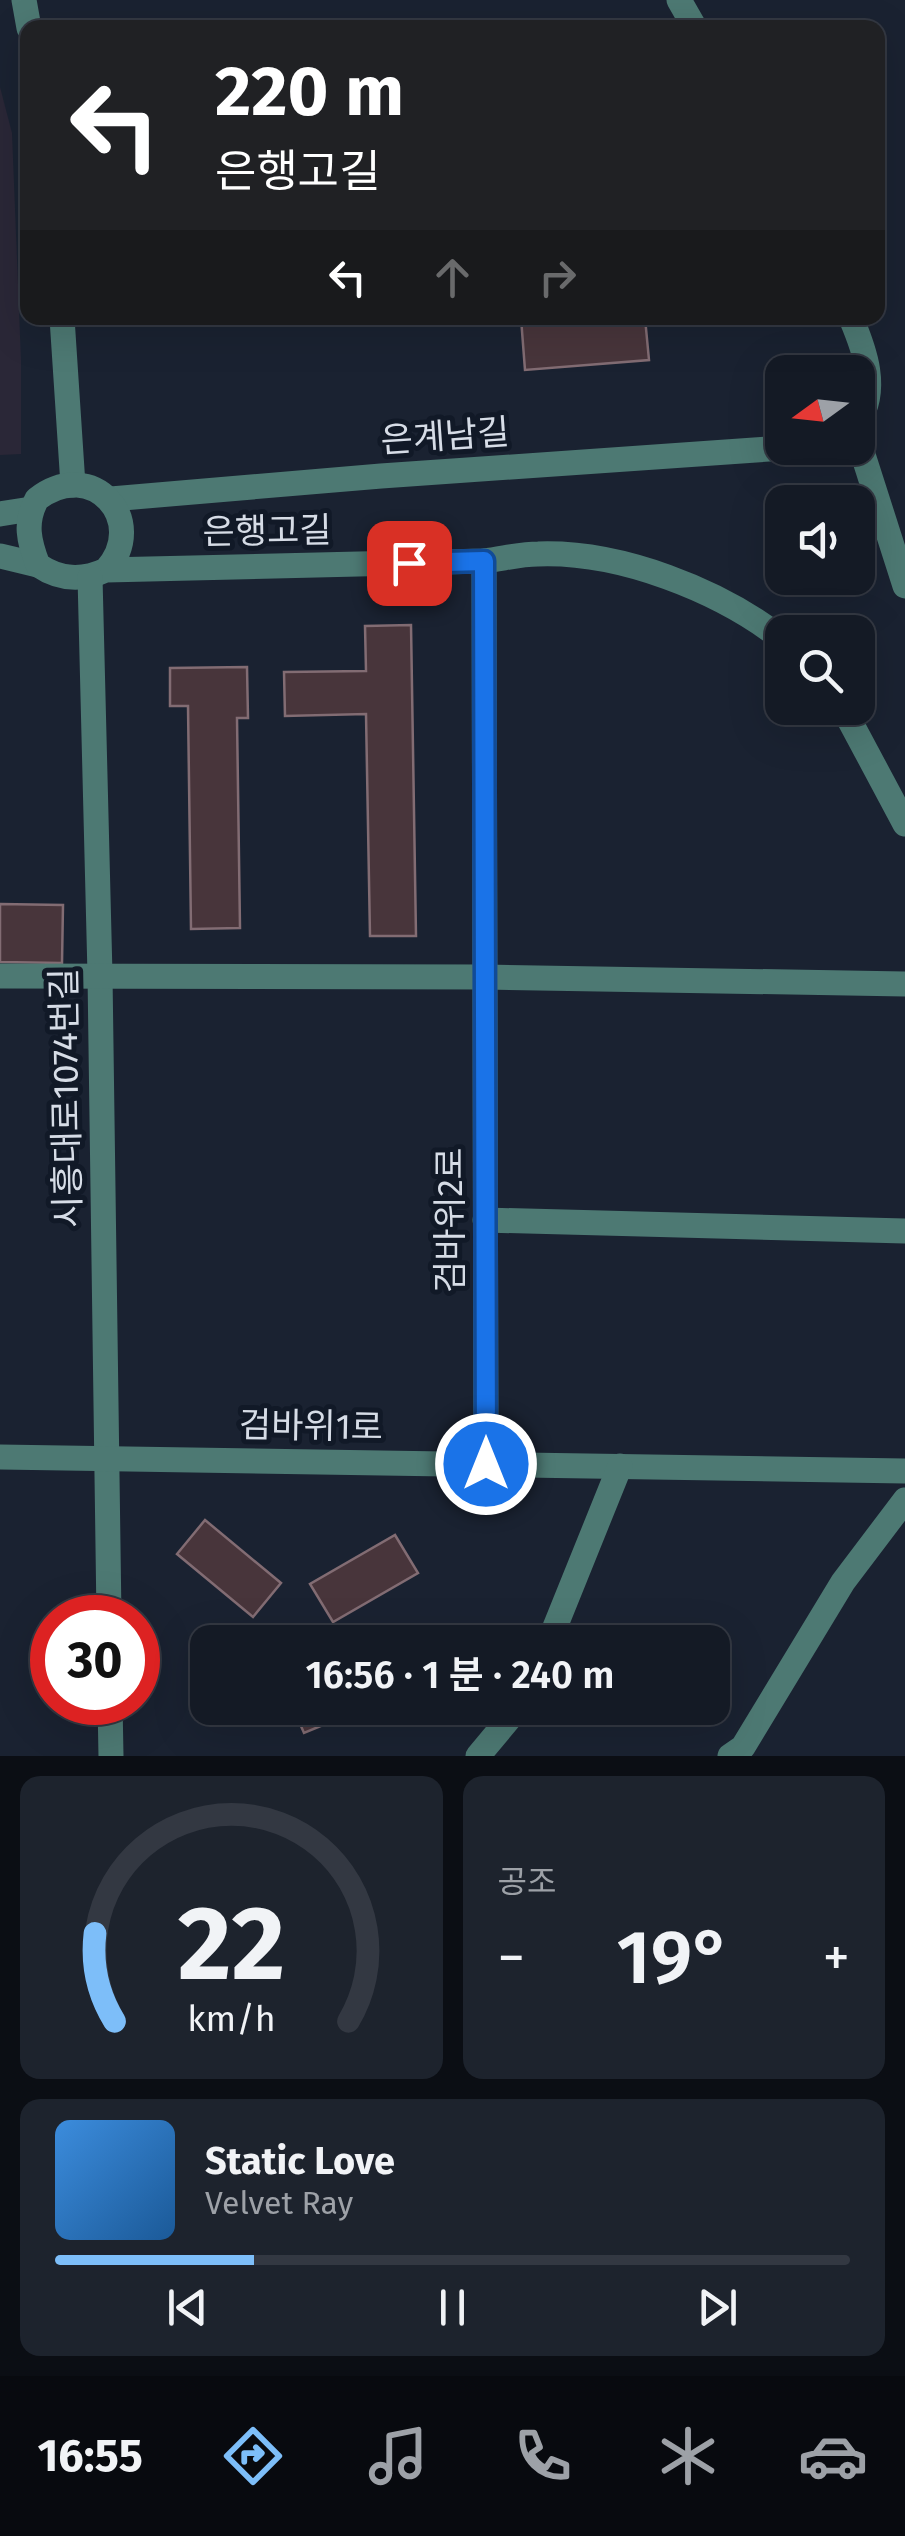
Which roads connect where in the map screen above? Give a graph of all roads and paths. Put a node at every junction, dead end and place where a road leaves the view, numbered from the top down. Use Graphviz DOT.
graph roads {
  1 [pos="62,325"];
  2 [pos="854,325"];
  3 [pos="866,355"];
  4 [pos="765,449"];
  5 [pos="866,465"];
  6 [pos="73,485"];
  7 [pos="110,499"];
  8 [pos="31,510"];
  9 [pos="0,514"];
  10 [pos="0,556"];
  11 [pos="484,561"];
  12 [pos="38,564"];
  13 [pos="98,573"];
  14 [pos="905,586"];
  15 [pos="765,628"];
  16 [pos="853,725"];
  17 [pos="905,824"];
  18 [pos="0,976"];
  19 [pos="100,976"];
  20 [pos="484,977"];
  21 [pos="905,984"];
  22 [pos="485,1220"];
  23 [pos="905,1231"];
  24 [pos="0,1457"];
  25 [pos="107,1457"];
  26 [pos="486,1464"];
  27 [pos="620,1466"];
  28 [pos="905,1471"];
  29 [pos="905,1500"];
  30 [pos="109,1595"];
  31 [pos="556,1625"];
  32 [pos="110,1725"];
  33 [pos="504,1725"];
  34 [pos="111,1756"];
  35 [pos="478,1756"];
  36 [pos="730,1756"];
  1 -- 6 [label="street"];
  2 -- 3 [label="street"];
  4 -- 7 [label="street, 은계남길"];
  5 -- 14 [label="street"];
  6 -- 7 [label="street"];
  6 -- 8 [label="street"];
  7 -- 13 [label="street"];
  8 -- 9 [label="street"];
  8 -- 12 [label="street"];
  10 -- 12 [label="street, 은행고길"];
  11 -- 13 [label="street, 은행고길"];
  11 -- 15 [label="street, 은행고길"];
  11 -- 20 [label="street, 검바위2로"];
  12 -- 13 [label="street, 은행고길"];
  13 -- 19 [label="street, 시흥대로1074번길"];
  16 -- 17 [label="street"];
  18 -- 19 [label="street"];
  19 -- 20 [label="street"];
  19 -- 25 [label="street, 시흥대로1074번길"];
  20 -- 21 [label="street"];
  20 -- 22 [label="street, 검바위2로"];
  22 -- 23 [label="street"];
  22 -- 26 [label="street, 검바위2로"];
  24 -- 25 [label="street, 검바위1로"];
  25 -- 26 [label="street, 검바위1로"];
  25 -- 30 [label="street, 시흥대로1074번길"];
  26 -- 27 [label="street, 검바위1로"];
  27 -- 28 [label="street, 검바위1로"];
  27 -- 31 [label="street"];
  29 -- 36 [label="street"];
  32 -- 34 [label="street"];
  33 -- 35 [label="street"];
}
